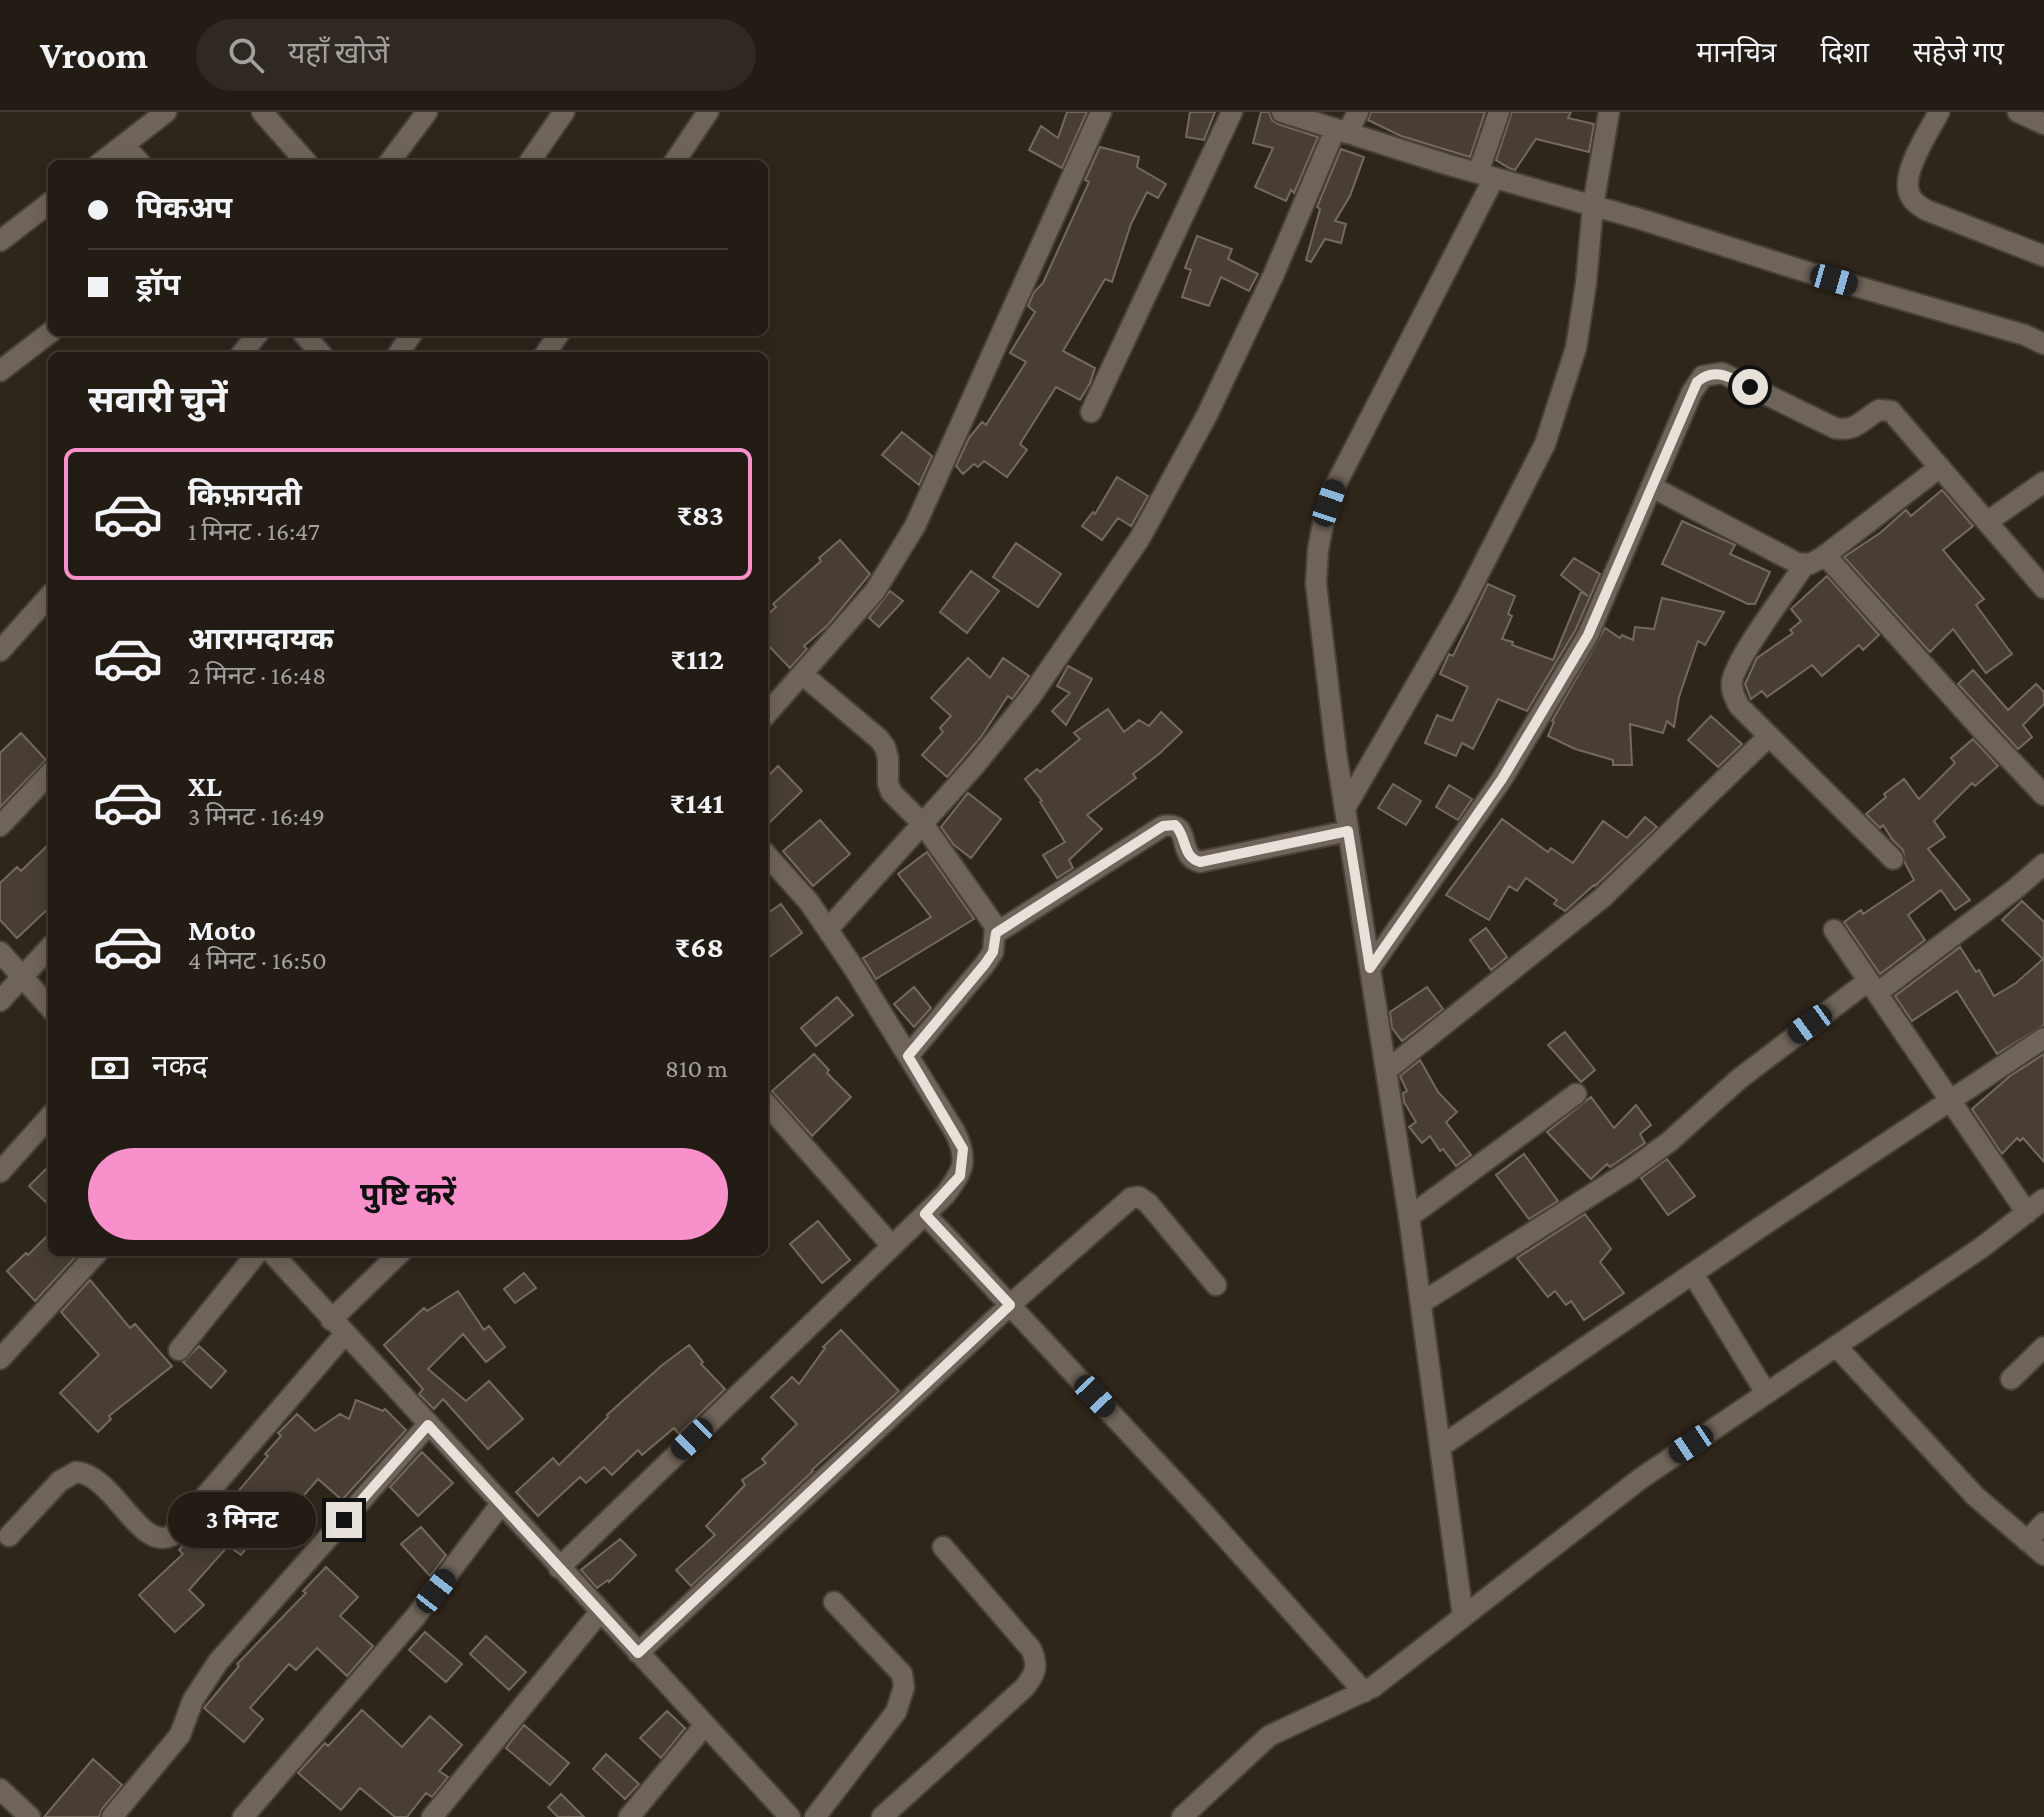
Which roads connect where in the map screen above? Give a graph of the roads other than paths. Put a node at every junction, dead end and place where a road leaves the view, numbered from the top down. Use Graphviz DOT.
graph roads {
  1 [pos="166,112"];
  2 [pos="262,112"];
  3 [pos="564,112"];
  4 [pos="708,112"];
  5 [pos="1101,112"];
  6 [pos="1232,112"];
  7 [pos="1282,112"];
  8 [pos="1358,112"];
  9 [pos="1499,112"];
  10 [pos="1609,112"];
  11 [pos="1939,112"];
  12 [pos="2018,112"];
  13 [pos="424,114"];
  14 [pos="2044,124"];
  15 [pos="1341,131"];
  16 [pos="124,145"];
  17 [pos="104,160"];
  18 [pos="137,160"];
  19 [pos="304,160"];
  20 [pos="391,160"];
  21 [pos="531,160"];
  22 [pos="676,160"];
  23 [pos="1486,176"];
  24 [pos="48,204"];
  25 [pos="1593,206"];
  26 [pos="0,241"];
  27 [pos="2044,256"];
  28 [pos="48,334"];
  29 [pos="256,336"];
  30 [pos="306,336"];
  31 [pos="2044,344"];
  32 [pos="243,352"];
  33 [pos="320,352"];
  34 [pos="0,371"];
  35 [pos="1091,412"];
  36 [pos="1940,467"];
  37 [pos="2044,482"];
  38 [pos="1652,487"];
  39 [pos="1987,522"];
  40 [pos="1825,555"];
  41 [pos="1805,564"];
  42 [pos="2044,588"];
  43 [pos="48,597"];
  44 [pos="0,651"];
  45 [pos="802,674"];
  46 [pos="768,712"];
  47 [pos="1769,736"];
  48 [pos="48,775"];
  49 [pos="2044,795"];
  50 [pos="1345,808"];
  51 [pos="923,824"];
  52 [pos="0,826"];
  53 [pos="1348,831"];
  54 [pos="1893,859"];
  55 [pos="2044,864"];
  56 [pos="773,875"];
  57 [pos="828,929"];
  58 [pos="1834,930"];
  59 [pos="996,933"];
  60 [pos="48,949"];
  61 [pos="0,952"];
  62 [pos="1370,968"];
  63 [pos="23,977"];
  64 [pos="1873,987"];
  65 [pos="0,1001"];
  66 [pos="48,1005"];
  67 [pos="2044,1038"];
  68 [pos="908,1056"];
  69 [pos="1386,1071"];
  70 [pos="1576,1094"];
  71 [pos="1951,1101"];
  72 [pos="768,1106"];
  73 [pos="48,1118"];
  74 [pos="0,1172"];
  75 [pos="2044,1199"];
  76 [pos="2027,1213"];
  77 [pos="925,1214"];
  78 [pos="1409,1217"];
  79 [pos="892,1246"];
  80 [pos="94,1256"];
  81 [pos="255,1256"];
  82 [pos="275,1256"];
  83 [pos="398,1256"];
  84 [pos="1693,1274"];
  85 [pos="1216,1285"];
  86 [pos="1421,1303"];
  87 [pos="1010,1305"];
  88 [pos="337,1327"];
  89 [pos="1836,1346"];
  90 [pos="2044,1347"];
  91 [pos="179,1350"];
  92 [pos="0,1359"];
  93 [pos="2011,1379"];
  94 [pos="1766,1393"];
  95 [pos="428,1425"];
  96 [pos="1440,1447"];
  97 [pos="501,1504"];
  98 [pos="2044,1523"];
  99 [pos="9,1536"];
  100 [pos="2027,1541"];
  101 [pos="943,1547"];
  102 [pos="2044,1555"];
  103 [pos="559,1568"];
  104 [pos="834,1602"];
  105 [pos="600,1612"];
  106 [pos="1463,1617"];
  107 [pos="638,1653"];
  108 [pos="1364,1692"];
  109 [pos="704,1726"];
  110 [pos="0,1789"];
  111 [pos="30,1817"];
  112 [pos="112,1817"];
  113 [pos="243,1817"];
  114 [pos="432,1817"];
  115 [pos="629,1817"];
  116 [pos="790,1817"];
  117 [pos="815,1817"];
  118 [pos="882,1817"];
  119 [pos="1182,1817"];
  1 -- 16 [label="street"];
  2 -- 19 [label="street"];
  3 -- 21 [label="street"];
  4 -- 22 [label="street"];
  5 -- 45 [label="street"];
  6 -- 35 [label="street"];
  7 -- 15 [label="street"];
  8 -- 15 [label="street"];
  9 -- 23 [label="street"];
  10 -- 25 [label="street"];
  11 -- 27 [label="street"];
  12 -- 14 [label="street"];
  13 -- 20 [label="street"];
  15 -- 23 [label="street"];
  15 -- 51 [label="street"];
  16 -- 17 [label="street"];
  16 -- 18 [label="street"];
  23 -- 25 [label="street"];
  23 -- 50 [label="street"];
  24 -- 26 [label="street"];
  25 -- 31 [label="street"];
  25 -- 50 [label="street"];
  28 -- 34 [label="street"];
  29 -- 32 [label="street"];
  30 -- 33 [label="street"];
  36 -- 38 [label="street"];
  36 -- 39 [label="street"];
  36 -- 40 [label="street"];
  37 -- 39 [label="street"];
  38 -- 41 [label="street"];
  38 -- 62 [label="street"];
  39 -- 42 [label="street"];
  40 -- 41 [label="street"];
  40 -- 49 [label="street"];
  41 -- 47 [label="street"];
  43 -- 44 [label="street"];
  45 -- 46 [label="street"];
  45 -- 51 [label="street"];
  47 -- 54 [label="street"];
  47 -- 69 [label="street"];
  48 -- 52 [label="street"];
  50 -- 53 [label="street"];
  51 -- 57 [label="street"];
  51 -- 59 [label="street"];
  53 -- 59 [label="street"];
  53 -- 62 [label="street"];
  55 -- 64 [label="street"];
  56 -- 57 [label="street"];
  57 -- 68 [label="street"];
  58 -- 64 [label="street"];
  59 -- 68 [label="street"];
  60 -- 63 [label="street"];
  61 -- 63 [label="street"];
  62 -- 69 [label="street"];
  63 -- 65 [label="street"];
  63 -- 66 [label="street"];
  64 -- 71 [label="street"];
  64 -- 86 [label="street"];
  67 -- 71 [label="street"];
  68 -- 77 [label="street"];
  69 -- 78 [label="street"];
  70 -- 78 [label="street"];
  71 -- 76 [label="street"];
  71 -- 84 [label="street"];
  72 -- 79 [label="street"];
  73 -- 74 [label="street"];
  75 -- 76 [label="street"];
  76 -- 89 [label="street"];
  77 -- 79 [label="street"];
  77 -- 87 [label="street"];
  78 -- 86 [label="street"];
  79 -- 103 [label="street"];
  80 -- 92 [label="street"];
  81 -- 91 [label="street"];
  82 -- 88 [label="street"];
  83 -- 88 [label="street"];
  84 -- 94 [label="street"];
  84 -- 96 [label="street"];
  85 -- 87 [label="street"];
  86 -- 96 [label="street"];
  87 -- 107 [label="street"];
  87 -- 108 [label="street"];
  88 -- 95 [label="street"];
  88 -- 99 [label="street"];
  89 -- 94 [label="street"];
  89 -- 100 [label="street"];
  90 -- 93 [label="street"];
  94 -- 106 [label="street"];
  95 -- 97 [label="street"];
  95 -- 112 [label="street"];
  96 -- 106 [label="street"];
  97 -- 103 [label="street"];
  97 -- 113 [label="street"];
  98 -- 100 [label="street"];
  100 -- 102 [label="street"];
  101 -- 118 [label="street"];
  103 -- 105 [label="street"];
  104 -- 117 [label="street"];
  105 -- 107 [label="street"];
  105 -- 114 [label="street"];
  106 -- 108 [label="street"];
  107 -- 109 [label="street"];
  108 -- 119 [label="street"];
  109 -- 115 [label="street"];
  109 -- 116 [label="street"];
  110 -- 111 [label="street"];
}
